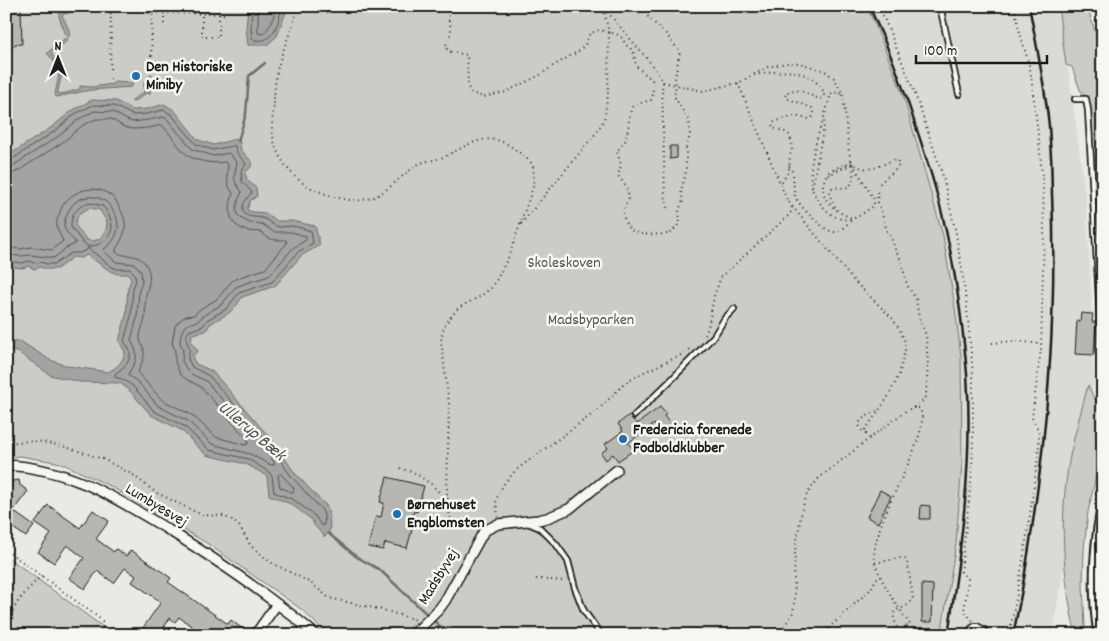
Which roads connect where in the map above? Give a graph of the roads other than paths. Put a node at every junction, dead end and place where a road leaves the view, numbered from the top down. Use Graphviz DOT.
graph roads {
  1 [pos="940,6"];
  2 [pos="959,94"];
  3 [pos="1075,98"];
  4 [pos="734,309"];
  5 [pos="1103,365"];
  6 [pos="634,416"];
  7 [pos="6,465"];
  8 [pos="617,470"];
  9 [pos="1102,517"];
  10 [pos="525,522"];
  11 [pos="277,604"];
  12 [pos="1100,609"];
  13 [pos="255,635"];
  14 [pos="316,635"];
  15 [pos="413,635"];
  16 [pos="601,635"];
  17 [pos="971,635"];
  18 [pos="986,635"];
  19 [pos="1100,635"];
  1 -- 2 [label="lane"];
  3 -- 5 [label="lane"];
  4 -- 6 [label="lane"];
  7 -- 11 [label="street, Lumbyesvej"];
  8 -- 10 [label="street"];
  9 -- 12 [label="street"];
  10 -- 15 [label="street, Madsbyvej"];
  10 -- 16 [label="lane"];
  11 -- 13 [label="street"];
  11 -- 14 [label="street, Lumbyesvej"];
  12 -- 19 [label="street"];
  17 -- 18 [label="lane"];
}
